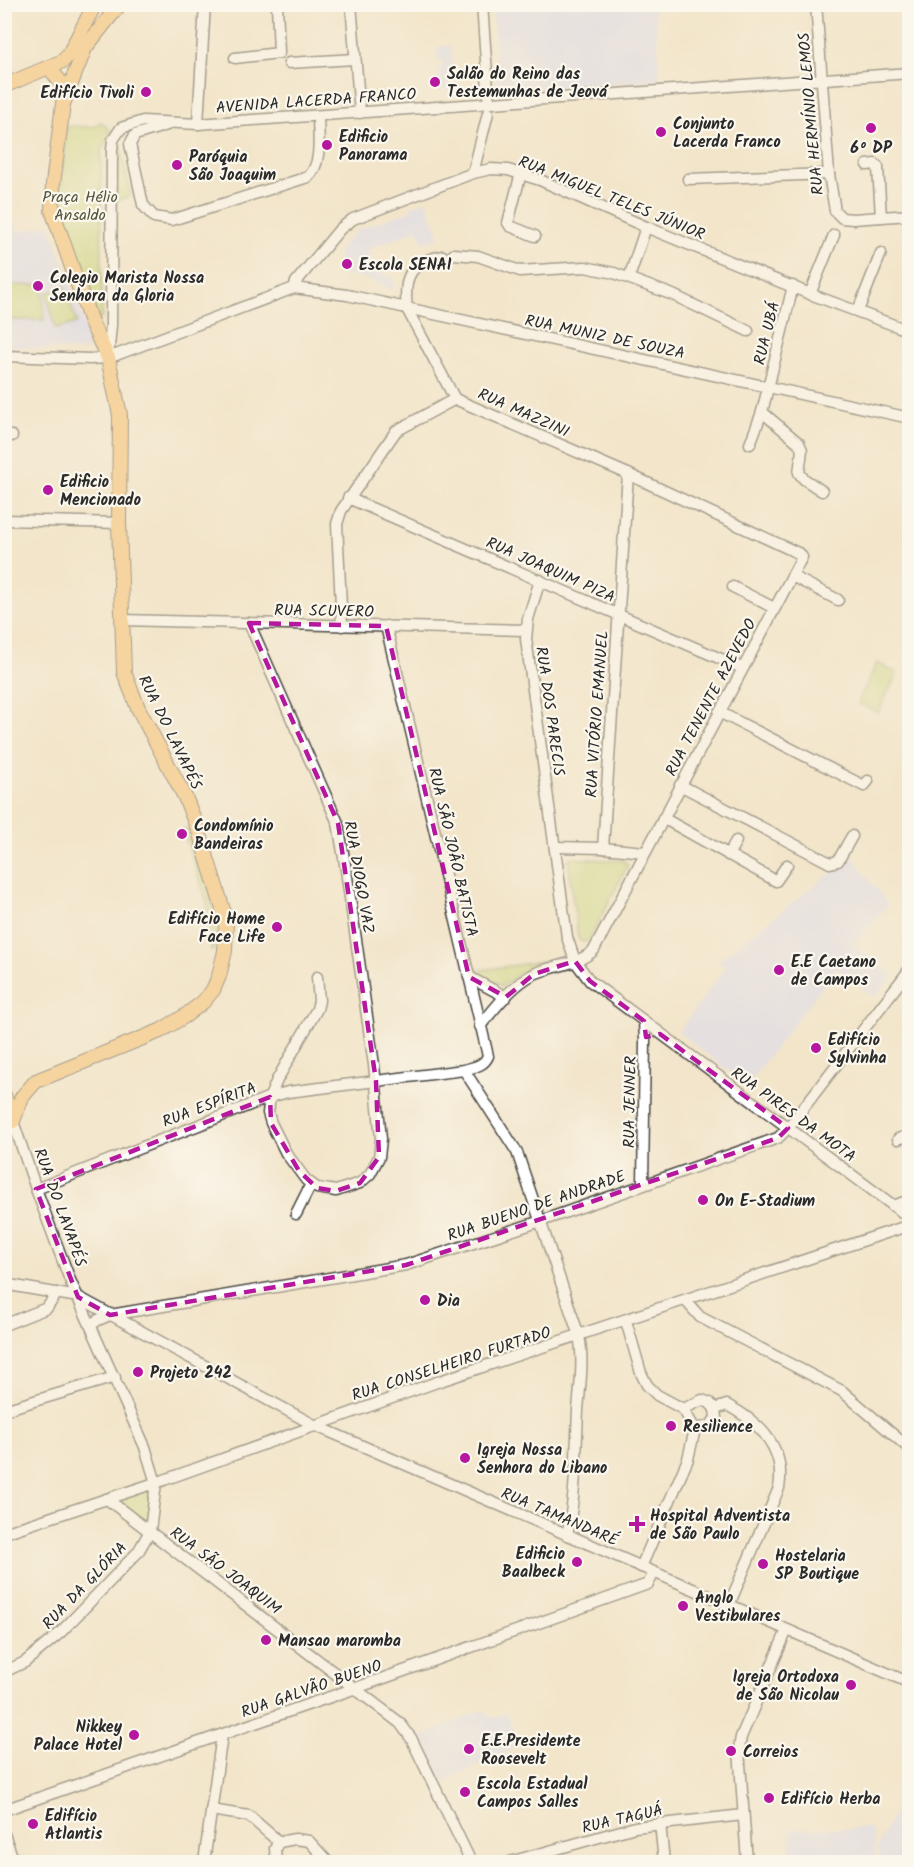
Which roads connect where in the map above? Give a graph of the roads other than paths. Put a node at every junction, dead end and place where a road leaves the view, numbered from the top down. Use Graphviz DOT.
graph roads {
  1 [pos="94,4"];
  2 [pos="120,4"];
  3 [pos="205,4"];
  4 [pos="277,4"];
  5 [pos="351,4"];
  6 [pos="482,4"];
  7 [pos="816,4"];
  8 [pos="74,57"];
  9 [pos="235,58"];
  10 [pos="356,58"];
  11 [pos="289,63"];
  12 [pos="50,68"];
  13 [pos="909,73"];
  14 [pos="821,79"];
  15 [pos="4,86"];
  16 [pos="63,104"];
  17 [pos="488,108"];
  18 [pos="360,113"];
  19 [pos="318,116"];
  20 [pos="172,123"];
  21 [pos="198,124"];
  22 [pos="867,165"];
  23 [pos="473,172"];
  24 [pos="521,173"];
  25 [pos="829,174"];
  26 [pos="688,179"];
  27 [pos="909,215"];
  28 [pos="881,217"];
  29 [pos="646,227"];
  30 [pos="834,235"];
  31 [pos="535,236"];
  32 [pos="880,253"];
  33 [pos="629,278"];
  34 [pos="793,286"];
  35 [pos="294,288"];
  36 [pos="810,294"];
  37 [pos="407,309"];
  38 [pos="858,311"];
  39 [pos="748,331"];
  40 [pos="909,331"];
  41 [pos="4,356"];
  42 [pos="108,358"];
  43 [pos="768,388"];
  44 [pos="455,399"];
  45 [pos="762,412"];
  46 [pos="909,418"];
  47 [pos="750,444"];
  48 [pos="628,474"];
  49 [pos="822,491"];
  50 [pos="348,498"];
  51 [pos="4,520"];
  52 [pos="119,523"];
  53 [pos="802,555"];
  54 [pos="792,576"];
  55 [pos="540,580"];
  56 [pos="733,587"];
  57 [pos="838,600"];
  58 [pos="774,608"];
  59 [pos="617,614"];
  60 [pos="121,620"];
  61 [pos="249,623"];
  62 [pos="342,626"];
  63 [pos="386,626"];
  64 [pos="526,630"];
  65 [pos="742,668"];
  66 [pos="719,712"];
  67 [pos="868,781"];
  68 [pos="681,785"];
  69 [pos="663,818"];
  70 [pos="852,836"];
  71 [pos="736,841"];
  72 [pos="555,847"];
  73 [pos="603,848"];
  74 [pos="645,852"];
  75 [pos="728,855"];
  76 [pos="787,865"];
  77 [pos="575,961"];
  78 [pos="909,969"];
  79 [pos="316,977"];
  80 [pos="469,977"];
  81 [pos="506,997"];
  82 [pos="644,1021"];
  83 [pos="480,1026"];
  84 [pos="660,1034"];
  85 [pos="645,1040"];
  86 [pos="464,1070"];
  87 [pos="376,1081"];
  88 [pos="4,1095"];
  89 [pos="270,1097"];
  90 [pos="7,1120"];
  91 [pos="788,1128"];
  92 [pos="909,1135"];
  93 [pos="898,1139"];
  94 [pos="311,1184"];
  95 [pos="643,1184"];
  96 [pos="36,1189"];
  97 [pos="909,1200"];
  98 [pos="893,1206"];
  99 [pos="296,1214"];
  100 [pos="909,1218"];
  101 [pos="541,1221"];
  102 [pos="909,1226"];
  103 [pos="70,1280"];
  104 [pos="4,1284"];
  105 [pos="60,1294"];
  106 [pos="78,1297"];
  107 [pos="686,1301"];
  108 [pos="110,1315"];
  109 [pos="626,1321"];
  110 [pos="4,1325"];
  111 [pos="91,1325"];
  112 [pos="579,1336"];
  113 [pos="115,1377"];
  114 [pos="682,1409"];
  115 [pos="715,1409"];
  116 [pos="4,1410"];
  117 [pos="314,1425"];
  118 [pos="694,1429"];
  119 [pos="909,1449"];
  120 [pos="149,1461"];
  121 [pos="173,1477"];
  122 [pos="156,1483"];
  123 [pos="107,1499"];
  124 [pos="150,1531"];
  125 [pos="4,1533"];
  126 [pos="567,1535"];
  127 [pos="641,1567"];
  128 [pos="654,1573"];
  129 [pos="729,1605"];
  130 [pos="787,1630"];
  131 [pos="4,1672"];
  132 [pos="909,1683"];
  133 [pos="356,1688"];
  134 [pos="222,1735"];
  135 [pos="4,1810"];
  136 [pos="211,1810"];
  137 [pos="743,1815"];
  138 [pos="660,1823"];
  139 [pos="4,1834"];
  140 [pos="279,1842"];
  141 [pos="14,1863"];
  142 [pos="204,1863"];
  143 [pos="276,1863"];
  144 [pos="328,1863"];
  145 [pos="471,1863"];
  146 [pos="510,1863"];
  147 [pos="664,1863"];
  148 [pos="747,1863"];
  1 -- 8 [label="main road"];
  2 -- 8 [label="main road"];
  3 -- 21 [label="street"];
  4 -- 9 [label="street"];
  5 -- 10 [label="street"];
  6 -- 17 [label="street"];
  7 -- 14 [label="street, RUA HERMÍNIO LEMOS"];
  8 -- 12 [label="main road"];
  8 -- 16 [label="main road, RUA DO LAVAPÉS"];
  10 -- 11 [label="street"];
  10 -- 18 [label="street"];
  12 -- 15 [label="main road"];
  12 -- 16 [label="main road"];
  13 -- 14 [label="street, AVENIDA LACERDA FRANCO"];
  14 -- 17 [label="street, AVENIDA LACERDA FRANCO"];
  14 -- 25 [label="street, RUA HERMÍNIO LEMOS"];
  16 -- 42 [label="main road, RUA DO LAVAPÉS"];
  17 -- 18 [label="street, AVENIDA LACERDA FRANCO"];
  17 -- 23 [label="street"];
  18 -- 19 [label="street, AVENIDA LACERDA FRANCO"];
  19 -- 20 [label="street"];
  19 -- 21 [label="street, AVENIDA LACERDA FRANCO"];
  20 -- 21 [label="street, AVENIDA LACERDA FRANCO"];
  20 -- 42 [label="street, AVENIDA LACERDA FRANCO"];
  22 -- 28 [label="street"];
  23 -- 24 [label="street, RUA MIGUEL TELES JÚNIOR"];
  23 -- 35 [label="street, RUA MIGUEL TELES JÚNIOR"];
  24 -- 29 [label="street, RUA MIGUEL TELES JÚNIOR"];
  24 -- 31 [label="street"];
  25 -- 26 [label="street"];
  25 -- 28 [label="street, RUA HERMÍNIO LEMOS"];
  27 -- 28 [label="street"];
  29 -- 33 [label="street"];
  29 -- 34 [label="street, RUA MIGUEL TELES JÚNIOR"];
  30 -- 36 [label="street"];
  32 -- 38 [label="street"];
  33 -- 37 [label="street"];
  33 -- 39 [label="street"];
  34 -- 36 [label="street, RUA MIGUEL TELES JÚNIOR"];
  34 -- 43 [label="street, RUA UBÁ"];
  35 -- 37 [label="street, RUA MUNIZ DE SOUZA"];
  35 -- 42 [label="street"];
  36 -- 38 [label="street, RUA MIGUEL TELES JÚNIOR"];
  37 -- 43 [label="street, RUA MUNIZ DE SOUZA"];
  37 -- 44 [label="street"];
  38 -- 40 [label="street, RUA MIGUEL TELES JÚNIOR"];
  41 -- 42 [label="street"];
  42 -- 52 [label="main road, RUA DO LAVAPÉS"];
  43 -- 45 [label="street, RUA UBÁ"];
  43 -- 46 [label="street, RUA MUNIZ DE SOUZA"];
  44 -- 48 [label="street, RUA MAZZINI"];
  44 -- 50 [label="street, RUA MAZZINI"];
  45 -- 47 [label="street, RUA UBÁ"];
  45 -- 49 [label="street"];
  48 -- 53 [label="street, RUA MAZZINI"];
  48 -- 59 [label="street, RUA VITÓRIO EMANUEL"];
  50 -- 55 [label="street, RUA JOAQUIM PIZA"];
  50 -- 62 [label="street, RUA MAZZINI"];
  51 -- 52 [label="street"];
  52 -- 60 [label="main road, RUA DO LAVAPÉS"];
  53 -- 54 [label="street, RUA TENENTE AZEVEDO"];
  54 -- 57 [label="street"];
  54 -- 58 [label="street, RUA TENENTE AZEVEDO"];
  55 -- 59 [label="street, RUA JOAQUIM PIZA"];
  55 -- 64 [label="street, RUA DOS PARECIS"];
  56 -- 58 [label="street"];
  58 -- 65 [label="street, RUA TENENTE AZEVEDO"];
  59 -- 65 [label="street, RUA JOAQUIM PIZA"];
  59 -- 73 [label="street, RUA VITÓRIO EMANUEL"];
  60 -- 61 [label="street, RUA SCUVERO"];
  60 -- 90 [label="main road, RUA DO LAVAPÉS"];
  61 -- 62 [label="street, RUA SCUVERO"];
  61 -- 87 [label="street, RUA DIOGO VAZ"];
  62 -- 63 [label="street, RUA SCUVERO"];
  63 -- 64 [label="street, RUA SCUVERO"];
  63 -- 80 [label="street, RUA SÃO JOÃO BATISTA"];
  64 -- 72 [label="street, RUA DOS PARECIS"];
  65 -- 66 [label="street, RUA TENENTE AZEVEDO"];
  66 -- 67 [label="street"];
  66 -- 68 [label="street, RUA TENENTE AZEVEDO"];
  68 -- 69 [label="street, RUA TENENTE AZEVEDO"];
  68 -- 70 [label="street"];
  69 -- 74 [label="street, RUA TENENTE AZEVEDO"];
  69 -- 75 [label="street"];
  71 -- 75 [label="street"];
  72 -- 73 [label="street"];
  72 -- 77 [label="street, RUA DOS PARECIS"];
  73 -- 74 [label="street"];
  74 -- 77 [label="street, RUA TENENTE AZEVEDO"];
  75 -- 76 [label="street"];
  77 -- 81 [label="street"];
  77 -- 82 [label="street, RUA PIRES DA MOTA"];
  78 -- 91 [label="street, RUA BUENO DE ANDRADE"];
  79 -- 89 [label="street, RUA ESPÍRITA"];
  80 -- 81 [label="street"];
  80 -- 83 [label="street, RUA SÃO JOÃO BATISTA"];
  81 -- 83 [label="street"];
  82 -- 84 [label="street, RUA PIRES DA MOTA"];
  82 -- 85 [label="street, RUA JENNER"];
  83 -- 86 [label="street, RUA SÃO JOÃO BATISTA"];
  84 -- 85 [label="street"];
  84 -- 91 [label="street, RUA PIRES DA MOTA"];
  85 -- 95 [label="street, RUA JENNER"];
  86 -- 87 [label="street"];
  86 -- 101 [label="street"];
  87 -- 89 [label="street"];
  87 -- 94 [label="street"];
  88 -- 90 [label="main road"];
  89 -- 94 [label="street"];
  89 -- 96 [label="street, RUA ESPÍRITA"];
  90 -- 96 [label="street, RUA DO LAVAPÉS"];
  91 -- 95 [label="street, RUA BUENO DE ANDRADE"];
  91 -- 98 [label="street, RUA PIRES DA MOTA"];
  92 -- 93 [label="street"];
  94 -- 99 [label="street"];
  95 -- 101 [label="street, RUA BUENO DE ANDRADE"];
  96 -- 103 [label="street, RUA DO LAVAPÉS"];
  97 -- 98 [label="street"];
  98 -- 100 [label="street, RUA PIRES DA MOTA"];
  101 -- 108 [label="street, RUA BUENO DE ANDRADE"];
  101 -- 112 [label="street"];
  102 -- 107 [label="street, RUA CONSELHEIRO FURTADO"];
  103 -- 105 [label="street"];
  103 -- 106 [label="street, RUA DO LAVAPÉS"];
  104 -- 105 [label="street, RUA TAMANDARÉ"];
  105 -- 106 [label="street, RUA TAMANDARÉ"];
  105 -- 110 [label="street"];
  106 -- 108 [label="street, RUA TAMANDARÉ"];
  106 -- 111 [label="street, RUA DA GLÓRIA"];
  107 -- 109 [label="street, RUA CONSELHEIRO FURTADO"];
  107 -- 119 [label="street"];
  108 -- 111 [label="street, RUA BUENO DE ANDRADE"];
  108 -- 117 [label="street, RUA TAMANDARÉ"];
  109 -- 112 [label="street, RUA CONSELHEIRO FURTADO"];
  109 -- 114 [label="street"];
  111 -- 113 [label="street, RUA DA GLÓRIA"];
  112 -- 117 [label="street, RUA CONSELHEIRO FURTADO"];
  112 -- 126 [label="street"];
  113 -- 116 [label="street"];
  113 -- 120 [label="street, RUA DA GLÓRIA"];
  114 -- 115 [label="street"];
  114 -- 118 [label="street"];
  115 -- 118 [label="street"];
  115 -- 129 [label="street"];
  117 -- 121 [label="street, RUA CONSELHEIRO FURTADO"];
  117 -- 126 [label="street, RUA TAMANDARÉ"];
  118 -- 127 [label="street"];
  120 -- 121 [label="street"];
  120 -- 122 [label="street, RUA DA GLÓRIA"];
  121 -- 122 [label="street, RUA CONSELHEIRO FURTADO"];
  122 -- 123 [label="street, RUA CONSELHEIRO FURTADO"];
  122 -- 124 [label="street, RUA DA GLÓRIA"];
  123 -- 124 [label="street, RUA SÃO JOAQUIM"];
  123 -- 125 [label="street, RUA CONSELHEIRO FURTADO"];
  124 -- 131 [label="street, RUA DA GLÓRIA"];
  124 -- 133 [label="street, RUA SÃO JOAQUIM"];
  126 -- 127 [label="street, RUA TAMANDARÉ"];
  127 -- 128 [label="street, RUA TAMANDARÉ"];
  128 -- 129 [label="street, RUA TAMANDARÉ"];
  128 -- 133 [label="street, RUA GALVÃO BUENO"];
  129 -- 130 [label="street, RUA TAMANDARÉ"];
  130 -- 132 [label="street, RUA TAMANDARÉ"];
  130 -- 137 [label="street"];
  133 -- 134 [label="street, RUA GALVÃO BUENO"];
  133 -- 145 [label="street, RUA SÃO JOAQUIM"];
  134 -- 135 [label="street, RUA GALVÃO BUENO"];
  134 -- 136 [label="street"];
  136 -- 140 [label="street"];
  136 -- 142 [label="street"];
  137 -- 138 [label="street, RUA TAGUÁ"];
  137 -- 148 [label="street"];
  138 -- 146 [label="street, RUA TAGUÁ"];
  138 -- 147 [label="street"];
  139 -- 141 [label="street"];
  140 -- 143 [label="street"];
  140 -- 144 [label="street"];
}
